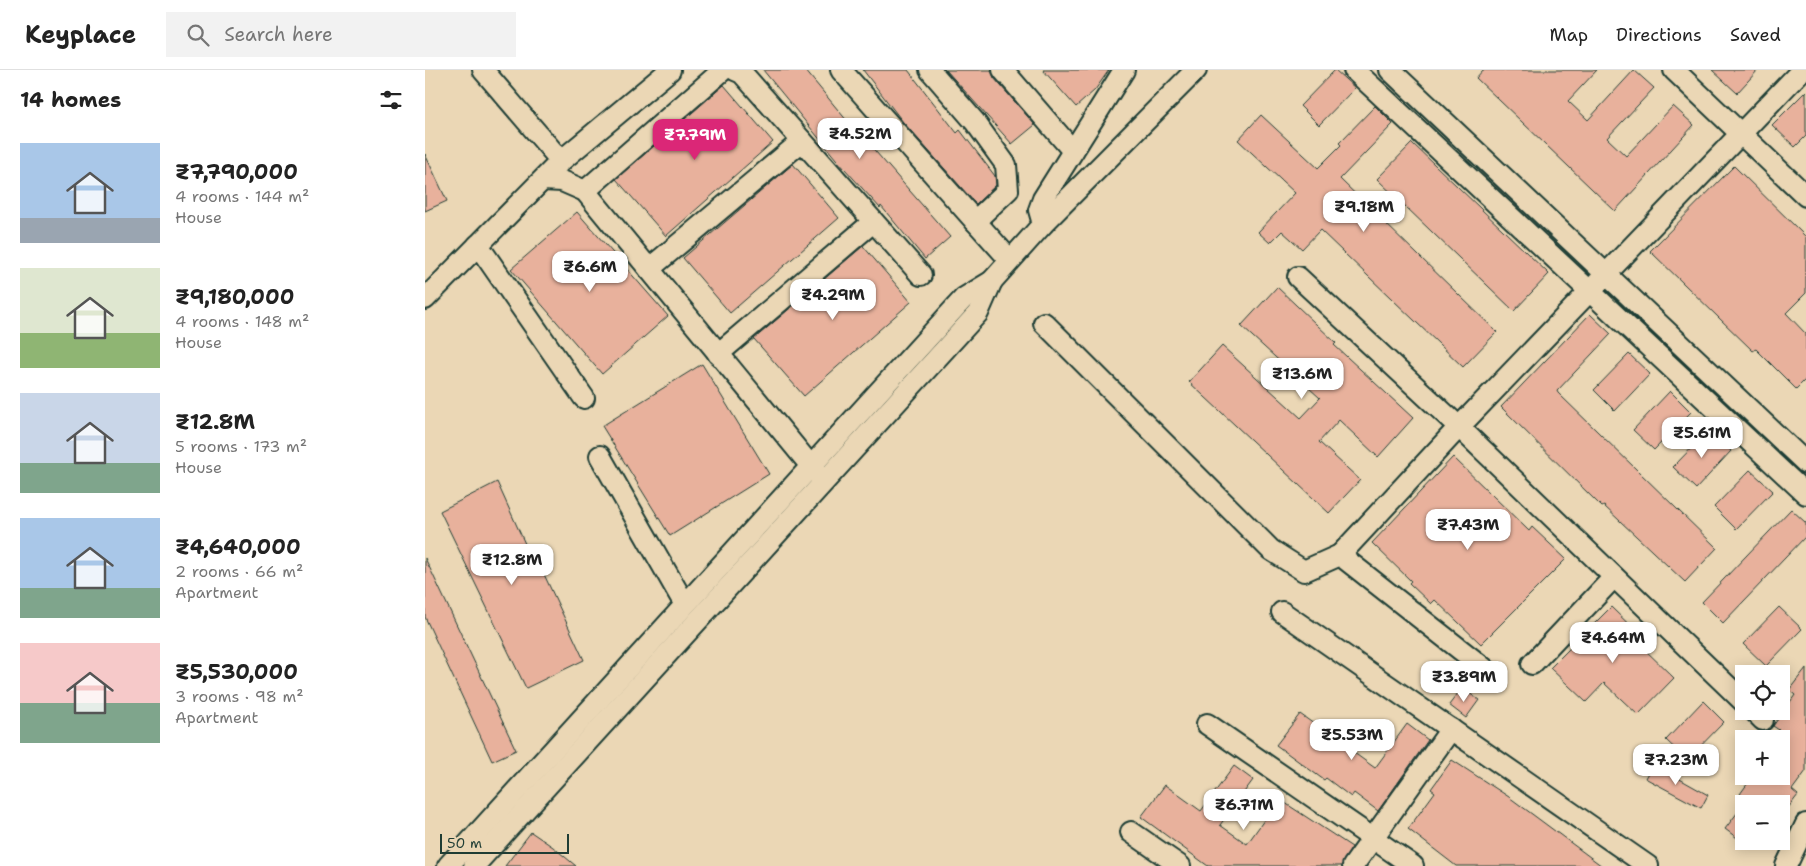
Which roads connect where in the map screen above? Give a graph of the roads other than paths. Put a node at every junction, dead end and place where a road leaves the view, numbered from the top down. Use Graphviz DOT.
graph roads {
  1 [pos="483,70"];
  2 [pos="723,70"];
  3 [pos="735,70"];
  4 [pos="841,70"];
  5 [pos="930,70"];
  6 [pos="1003,70"];
  7 [pos="1123,70"];
  8 [pos="1196,70"];
  9 [pos="1354,70"];
  10 [pos="1390,70"];
  11 [pos="1674,70"];
  12 [pos="1802,70"];
  13 [pos="660,73"];
  14 [pos="1742,133"];
  15 [pos="802,141"];
  16 [pos="1073,151"];
  17 [pos="561,161"];
  18 [pos="543,180"];
  19 [pos="585,191"];
  20 [pos="1806,196"];
  21 [pos="975,221"];
  22 [pos="873,222"];
  23 [pos="1043,224"];
  24 [pos="478,246"];
  25 [pos="1010,260"];
  26 [pos="649,269"];
  27 [pos="1606,274"];
  28 [pos="921,275"];
  29 [pos="1298,277"];
  30 [pos="1590,290"];
  31 [pos="425,299"];
  32 [pos="1044,323"];
  33 [pos="718,354"];
  34 [pos="585,398"];
  35 [pos="1459,426"];
  36 [pos="600,456"];
  37 [pos="1806,463"];
  38 [pos="818,475"];
  39 [pos="1806,494"];
  40 [pos="1340,554"];
  41 [pos="1614,577"];
  42 [pos="684,603"];
  43 [pos="1282,612"];
  44 [pos="1532,664"];
  45 [pos="1485,668"];
  46 [pos="1735,693"];
  47 [pos="1207,724"];
  48 [pos="1451,729"];
  49 [pos="1806,824"];
  50 [pos="1131,832"];
  51 [pos="1373,838"];
  52 [pos="448,866"];
  53 [pos="474,866"];
  54 [pos="1180,866"];
  55 [pos="1353,866"];
  56 [pos="1413,866"];
  57 [pos="1648,866"];
  58 [pos="1786,866"];
  1 -- 17 [label="street"];
  2 -- 19 [label="street"];
  3 -- 15 [label="street"];
  4 -- 21 [label="street"];
  5 -- 21 [label="street"];
  6 -- 16 [label="street"];
  7 -- 16 [label="street"];
  8 -- 23 [label="street"];
  9 -- 30 [label="street"];
  10 -- 27 [label="street"];
  11 -- 14 [label="street"];
  12 -- 14 [label="street"];
  13 -- 17 [label="street"];
  14 -- 20 [label="street"];
  14 -- 27 [label="street"];
  15 -- 22 [label="street"];
  15 -- 26 [label="street"];
  16 -- 23 [label="street"];
  17 -- 18 [label="street"];
  18 -- 19 [label="street"];
  18 -- 24 [label="street"];
  19 -- 26 [label="street"];
  21 -- 25 [label="street"];
  22 -- 28 [label="street"];
  22 -- 33 [label="street"];
  23 -- 25 [label="street"];
  24 -- 31 [label="street"];
  24 -- 34 [label="street"];
  25 -- 38 [label="street"];
  26 -- 33 [label="street"];
  27 -- 30 [label="street"];
  27 -- 37 [label="street"];
  29 -- 35 [label="street"];
  30 -- 35 [label="street"];
  30 -- 39 [label="street"];
  32 -- 40 [label="street"];
  33 -- 38 [label="street"];
  35 -- 40 [label="street"];
  35 -- 41 [label="street"];
  36 -- 42 [label="street"];
  38 -- 42 [label="street"];
  38 -- 53 [label="street"];
  40 -- 45 [label="street"];
  41 -- 44 [label="street"];
  41 -- 46 [label="street"];
  42 -- 52 [label="street"];
  43 -- 48 [label="street"];
  47 -- 51 [label="street"];
  48 -- 51 [label="street"];
  48 -- 57 [label="street"];
  49 -- 58 [label="street"];
  50 -- 54 [label="street"];
  51 -- 55 [label="street"];
  51 -- 56 [label="street"];
}
